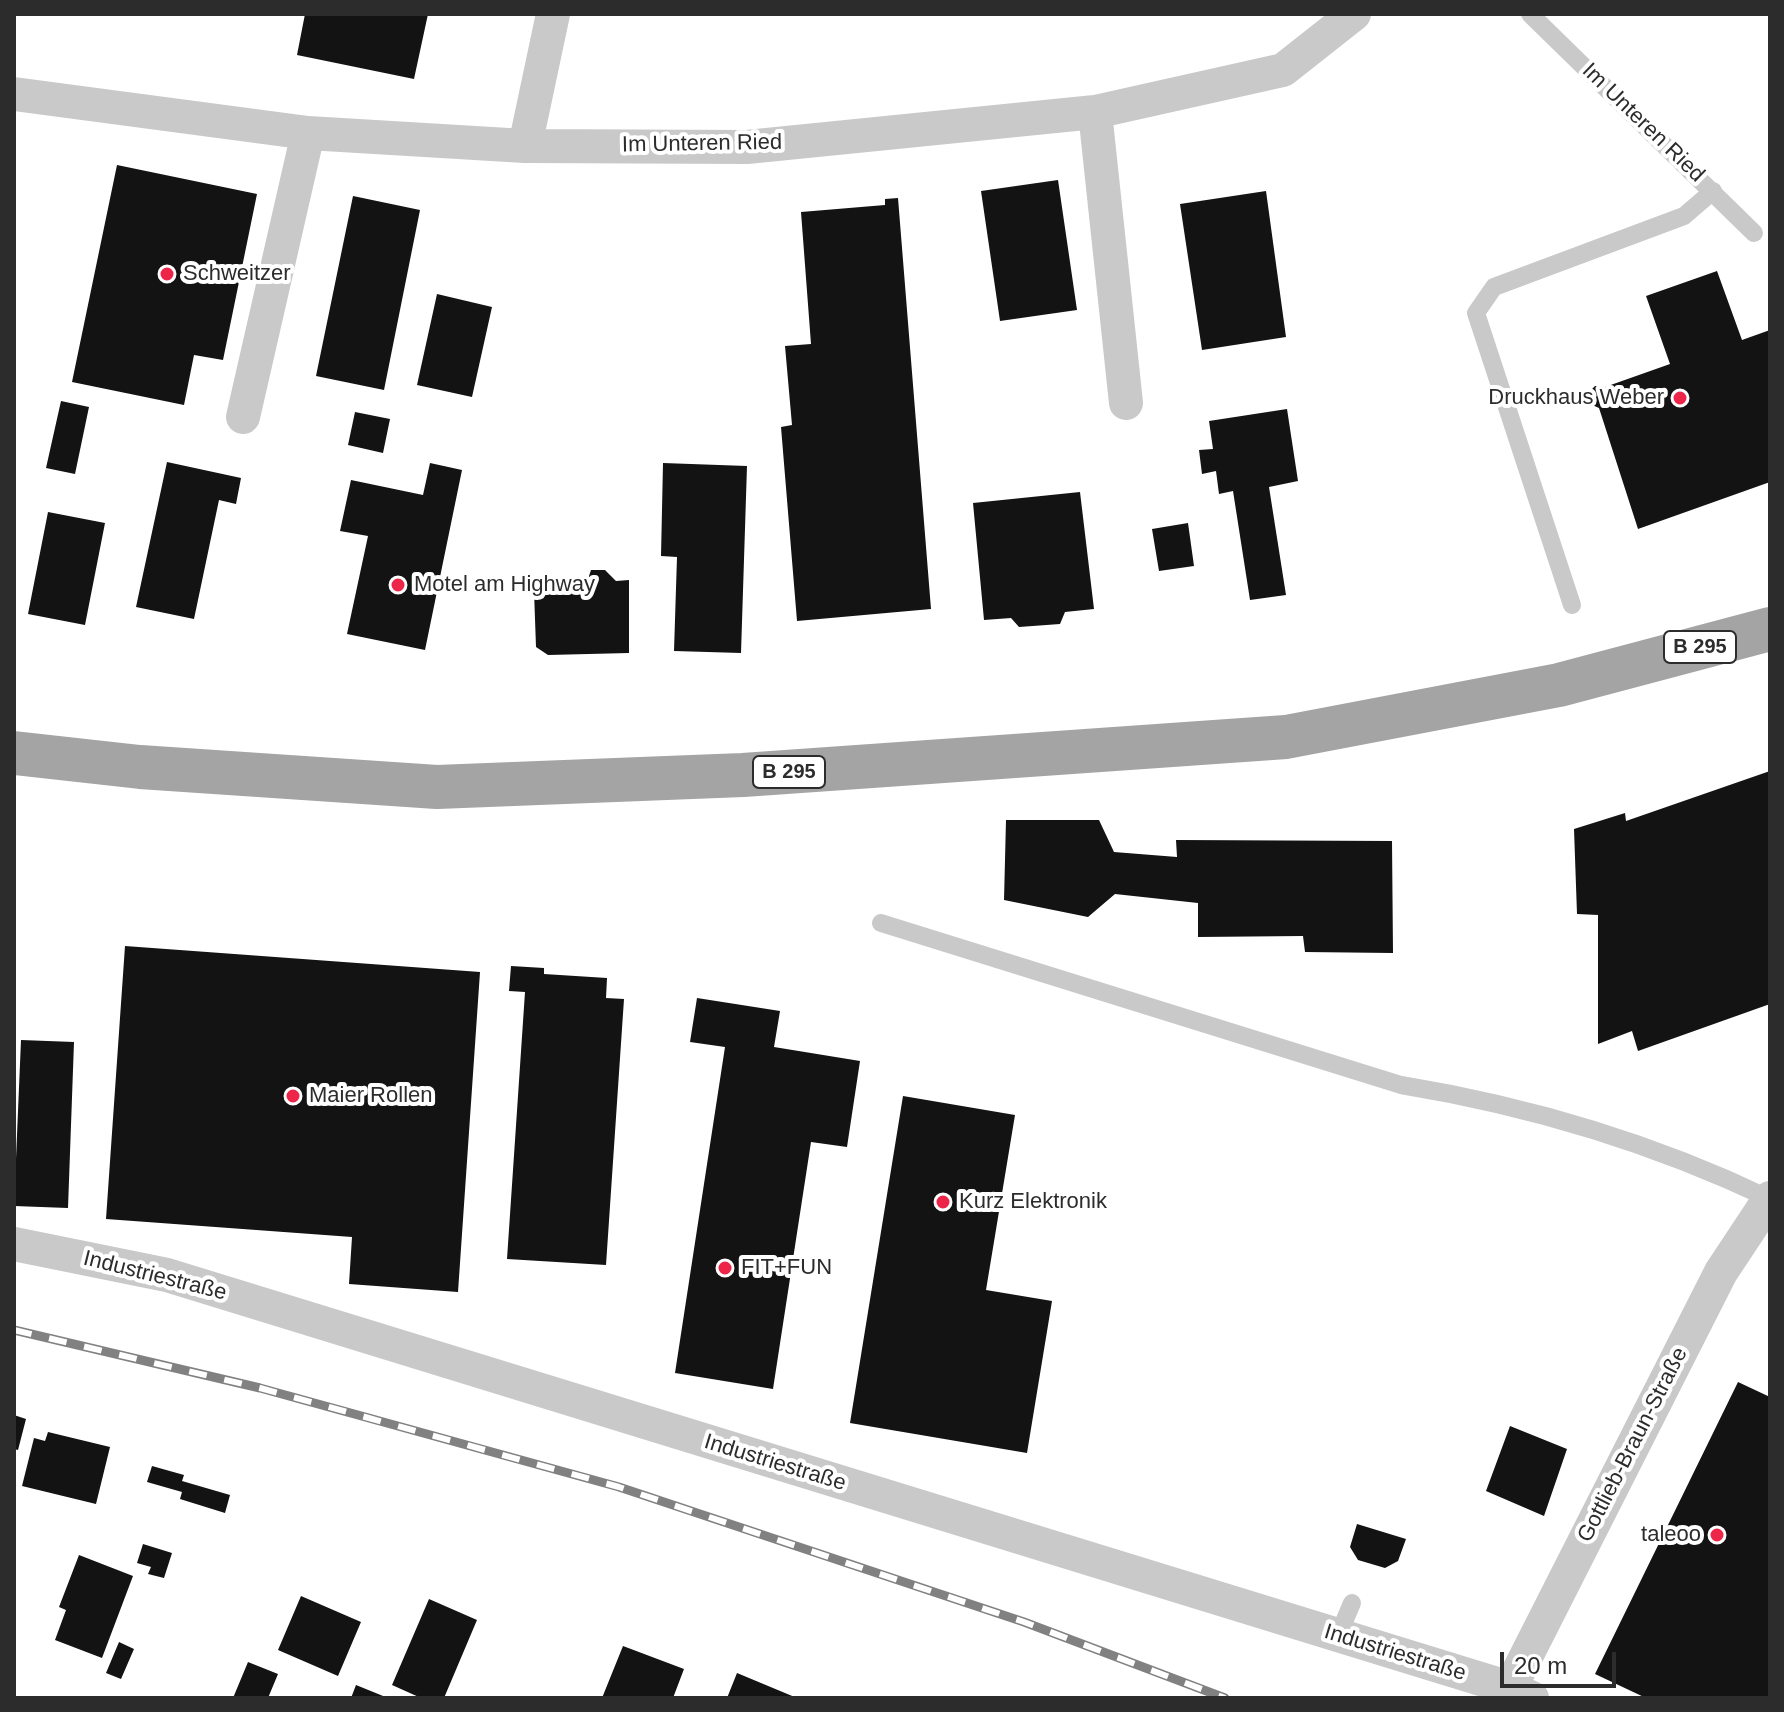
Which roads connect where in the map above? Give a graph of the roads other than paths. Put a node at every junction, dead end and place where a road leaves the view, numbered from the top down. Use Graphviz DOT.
graph roads {
  1 [pos="553,14"];
  2 [pos="1354,14"];
  3 [pos="1530,14"];
  4 [pos="14,94"];
  5 [pos="1095,112"];
  6 [pos="308,133"];
  7 [pos="525,146"];
  8 [pos="1713,191"];
  9 [pos="1754,233"];
  10 [pos="1126,403"];
  11 [pos="243,417"];
  12 [pos="1572,605"];
  13 [pos="1770,629"];
  14 [pos="14,753"];
  15 [pos="881,923"];
  16 [pos="1770,1198"];
  17 [pos="14,1244"];
  18 [pos="1352,1603"];
  19 [pos="1338,1636"];
  20 [pos="1516,1695"];
  1 -- 7 [label="street"];
  2 -- 5 [label="street, Im Unteren Ried"];
  3 -- 8 [label="lane, Im Unteren Ried"];
  4 -- 6 [label="street, Im Unteren Ried"];
  5 -- 7 [label="street, Im Unteren Ried"];
  5 -- 10 [label="street"];
  6 -- 7 [label="street, Im Unteren Ried"];
  6 -- 11 [label="street"];
  8 -- 9 [label="lane, Im Unteren Ried"];
  8 -- 12 [label="lane"];
  13 -- 14 [label="main road, B 295"];
  15 -- 16 [label="lane"];
  16 -- 20 [label="street, Gottlieb-Braun-Straße"];
  17 -- 19 [label="street, Industriestraße"];
  18 -- 19 [label="lane"];
  19 -- 20 [label="street, Industriestraße"];
}
